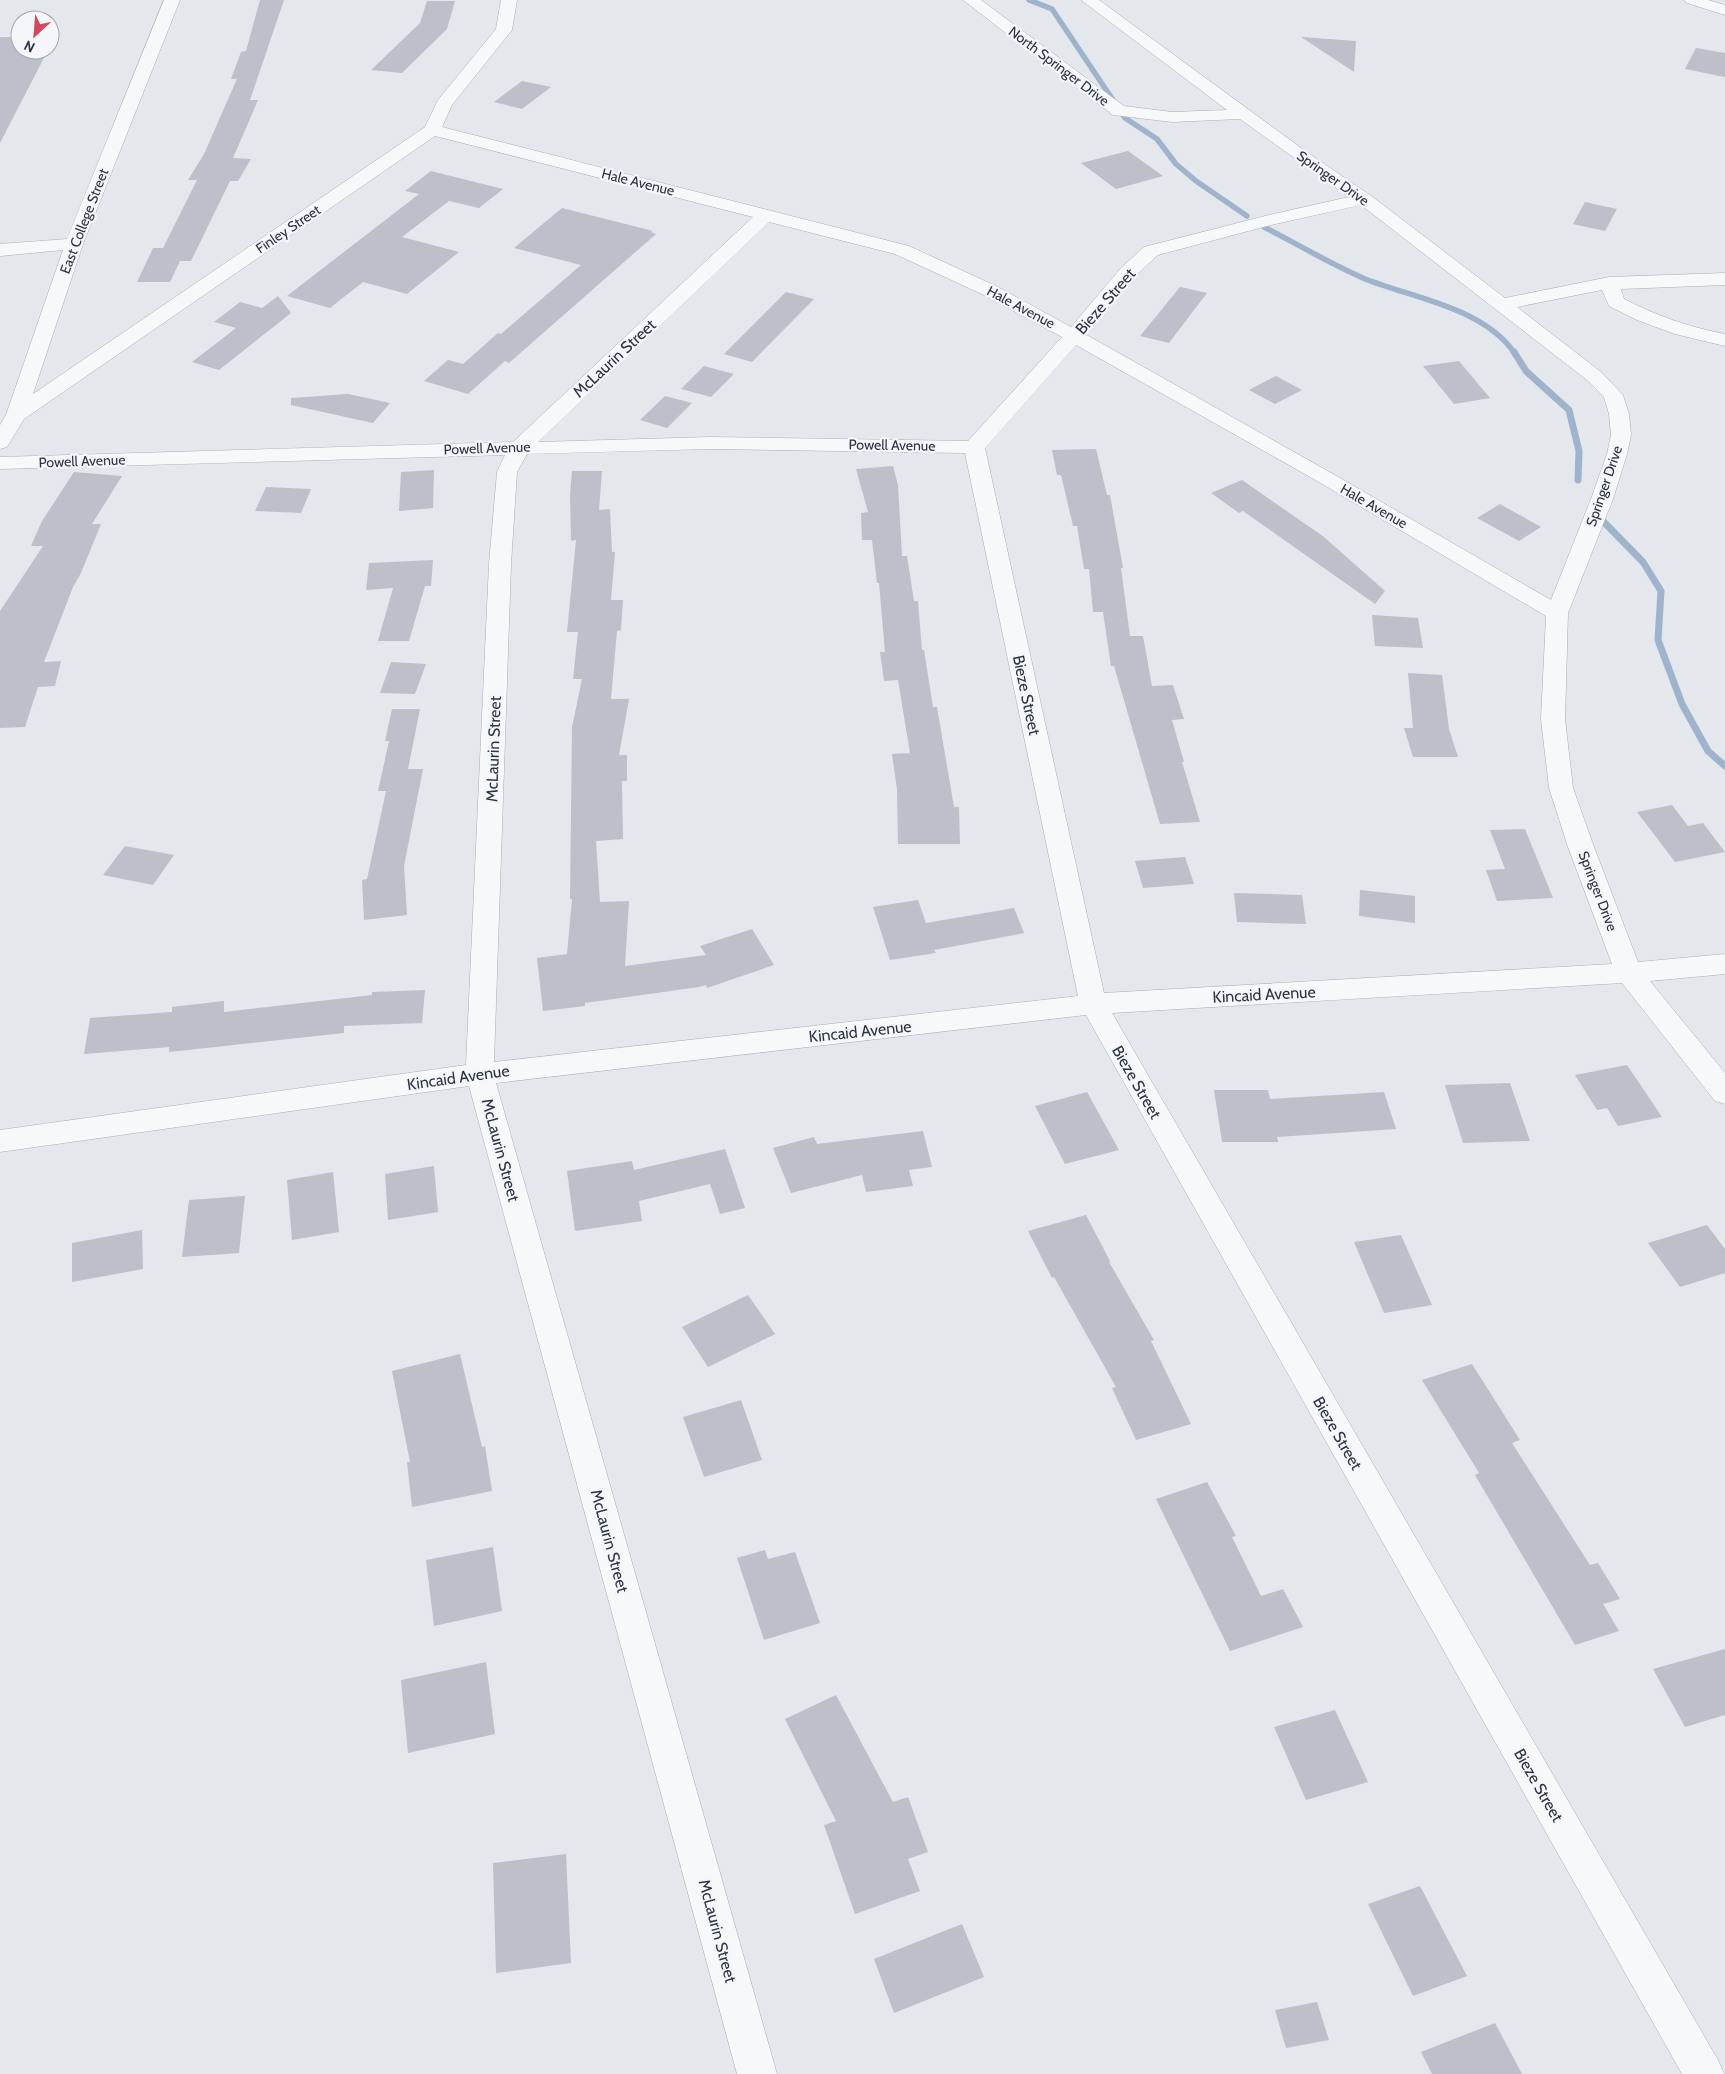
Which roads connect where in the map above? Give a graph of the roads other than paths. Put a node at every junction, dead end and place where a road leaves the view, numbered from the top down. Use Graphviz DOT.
graph roads {
  1 [pos="172,0"];
  2 [pos="509,0"];
  3 [pos="971,0"];
  4 [pos="1089,0"];
  5 [pos="1692,0"];
  6 [pos="1725,10"];
  7 [pos="1244,114"];
  8 [pos="432,130"];
  9 [pos="1364,199"];
  10 [pos="766,215"];
  11 [pos="74,244"];
  12 [pos="0,250"];
  13 [pos="1725,278"];
  14 [pos="1609,284"];
  15 [pos="1501,305"];
  16 [pos="1074,336"];
  17 [pos="1725,340"];
  18 [pos="16,415"];
  19 [pos="0,443"];
  20 [pos="520,447"];
  21 [pos="974,447"];
  22 [pos="0,463"];
  23 [pos="1557,613"];
  24 [pos="1725,964"];
  25 [pos="1629,973"];
  26 [pos="1093,1004"];
  27 [pos="480,1074"];
  28 [pos="1725,1093"];
  29 [pos="0,1141"];
  30 [pos="757,2074"];
  31 [pos="1704,2074"];
  1 -- 11 [label="street, East College Street"];
  2 -- 8 [label="street"];
  3 -- 7 [label="street, North Springer Drive"];
  4 -- 7 [label="street, Springer Drive"];
  5 -- 6 [label="street"];
  7 -- 9 [label="street, Springer Drive"];
  8 -- 10 [label="street, Hale Avenue"];
  8 -- 18 [label="street, Finley Street"];
  9 -- 15 [label="street, Springer Drive"];
  9 -- 16 [label="street, Bieze Street"];
  10 -- 16 [label="street, Hale Avenue"];
  10 -- 20 [label="street, McLaurin Street"];
  11 -- 12 [label="street"];
  11 -- 18 [label="street, East College Street"];
  13 -- 14 [label="street"];
  14 -- 15 [label="street"];
  14 -- 17 [label="street"];
  15 -- 23 [label="street, Springer Drive"];
  16 -- 21 [label="street, Bieze Street"];
  16 -- 23 [label="street, Hale Avenue"];
  18 -- 19 [label="street, East College Street"];
  20 -- 21 [label="street, Powell Avenue"];
  20 -- 22 [label="street, Powell Avenue"];
  20 -- 27 [label="street, McLaurin Street"];
  21 -- 26 [label="street, Bieze Street"];
  23 -- 25 [label="street, Springer Drive"];
  24 -- 25 [label="street, Kincaid Avenue"];
  25 -- 26 [label="street, Kincaid Avenue"];
  25 -- 28 [label="street, Springer Drive"];
  26 -- 27 [label="street, Kincaid Avenue"];
  26 -- 31 [label="street, Bieze Street"];
  27 -- 29 [label="street, Kincaid Avenue"];
  27 -- 30 [label="street, McLaurin Street"];
}
